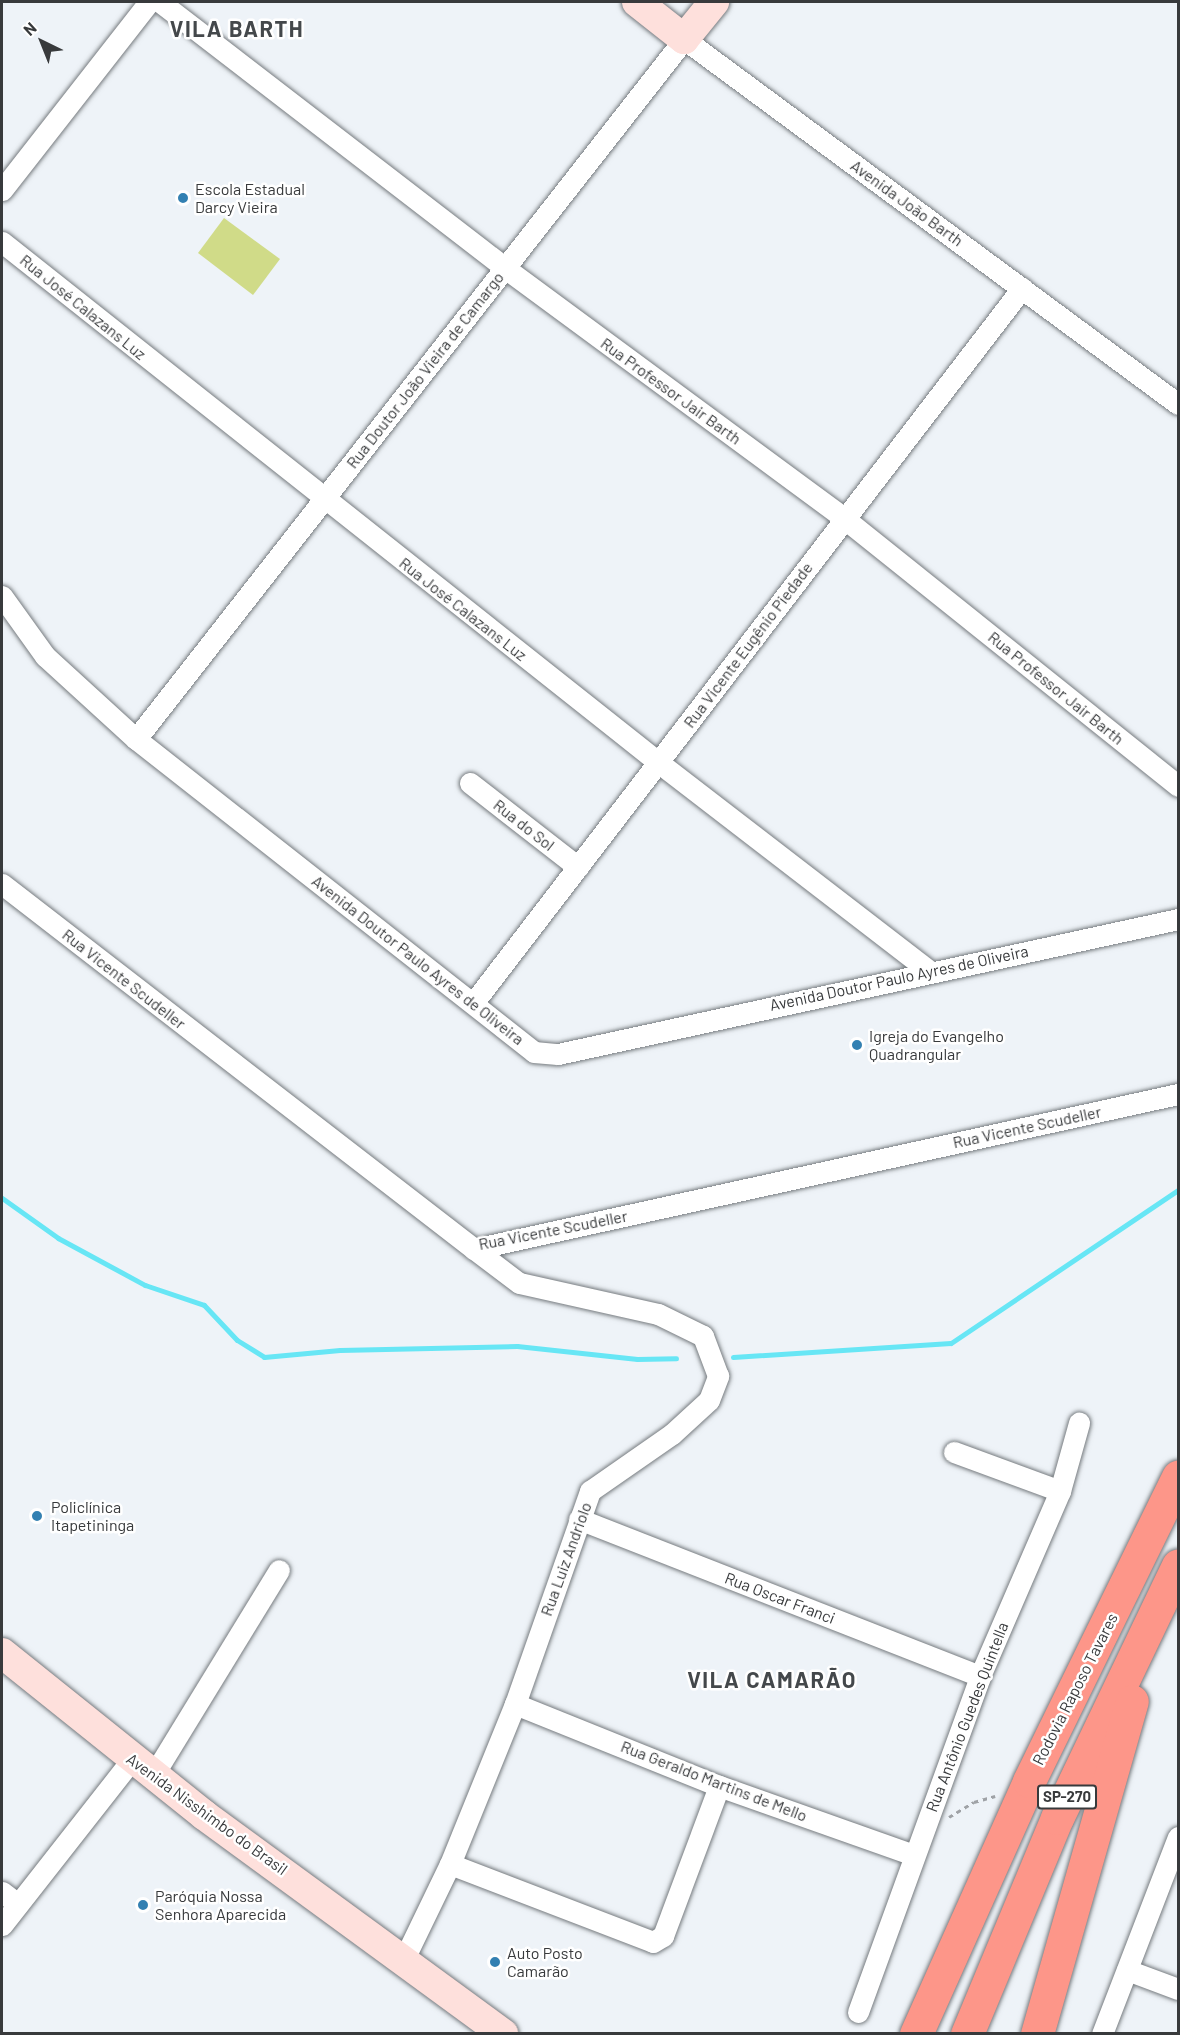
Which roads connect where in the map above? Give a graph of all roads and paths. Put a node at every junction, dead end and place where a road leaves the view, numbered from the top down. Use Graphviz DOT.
graph roads {
  1 [pos="148,2"];
  2 [pos="160,2"];
  3 [pos="637,2"];
  4 [pos="714,2"];
  5 [pos="684,39"];
  6 [pos="2,190"];
  7 [pos="2,242"];
  8 [pos="505,268"];
  9 [pos="1022,288"];
  10 [pos="1179,404"];
  11 [pos="324,499"];
  12 [pos="844,519"];
  13 [pos="2,596"];
  14 [pos="136,739"];
  15 [pos="658,762"];
  16 [pos="470,783"];
  17 [pos="1179,786"];
  18 [pos="578,867"];
  19 [pos="2,884"];
  20 [pos="1179,919"];
  21 [pos="929,971"];
  22 [pos="474,1002"];
  23 [pos="1179,1094"];
  24 [pos="474,1249"];
  25 [pos="1079,1423"];
  26 [pos="954,1452"];
  27 [pos="1179,1477"];
  28 [pos="1060,1491"];
  29 [pos="579,1520"];
  30 [pos="1179,1565"];
  31 [pos="279,1570"];
  32 [pos="1159,1607"];
  33 [pos="2,1653"];
  34 [pos="980,1676"];
  35 [pos="514,1704"];
  36 [pos="142,1767"];
  37 [pos="718,1786"];
  38 [pos="1020,1801"];
  39 [pos="946,1819"];
  40 [pos="1179,1837"];
  41 [pos="914,1855"];
  42 [pos="450,1864"];
  43 [pos="10,1898"];
  44 [pos="2,1925"];
  45 [pos="405,1959"];
  46 [pos="1127,1970"];
  47 [pos="1179,1989"];
  48 [pos="858,2012"];
  49 [pos="503,2034"];
  50 [pos="916,2034"];
  51 [pos="967,2034"];
  52 [pos="1037,2034"];
  53 [pos="1102,2034"];
  1 -- 6 [label="street"];
  2 -- 8 [label="street, Rua Professor Jair Barth"];
  3 -- 5 [label="main road, Avenida João Barth"];
  4 -- 5 [label="main road, Rua Doutor João Vieira de Camargo"];
  5 -- 8 [label="street, Rua Doutor João Vieira de Camargo"];
  5 -- 9 [label="street, Avenida João Barth"];
  7 -- 11 [label="street, Rua José Calazans Luz"];
  8 -- 11 [label="street, Rua Doutor João Vieira de Camargo"];
  8 -- 12 [label="street, Rua Professor Jair Barth"];
  9 -- 10 [label="street, Avenida João Barth"];
  9 -- 12 [label="street, Rua Vicente Eugênio Piedade"];
  11 -- 14 [label="street, Rua Doutor João Vieira de Camargo"];
  11 -- 15 [label="street, Rua José Calazans Luz"];
  12 -- 15 [label="street, Rua Vicente Eugênio Piedade"];
  12 -- 17 [label="street, Rua Professor Jair Barth"];
  13 -- 14 [label="street, Avenida Doutor Paulo Ayres de Oliveira"];
  14 -- 22 [label="street, Avenida Doutor Paulo Ayres de Oliveira"];
  15 -- 18 [label="street, Rua Vicente Eugênio Piedade"];
  15 -- 21 [label="street, Rua José Calazans Luz"];
  16 -- 18 [label="street, Rua do Sol"];
  18 -- 22 [label="street, Rua Vicente Eugênio Piedade"];
  19 -- 24 [label="street, Rua Vicente Scudeller"];
  20 -- 21 [label="street, Avenida Doutor Paulo Ayres de Oliveira"];
  21 -- 22 [label="street, Avenida Doutor Paulo Ayres de Oliveira"];
  23 -- 24 [label="street, Rua Vicente Scudeller"];
  24 -- 29 [label="street, Rua Luiz Andriolo"];
  25 -- 28 [label="street, Rua Antônio Guedes Quintella"];
  26 -- 28 [label="street"];
  27 -- 38 [label="highway, Rodovia Raposo Tavares / SP-270"];
  28 -- 34 [label="street, Rua Antônio Guedes Quintella"];
  29 -- 34 [label="street, Rua Oscar Franci"];
  29 -- 35 [label="street, Rua Luiz Andriolo"];
  30 -- 32 [label="highway, SP-270"];
  31 -- 36 [label="street"];
  32 -- 51 [label="highway, SP-270"];
  32 -- 52 [label="highway"];
  33 -- 36 [label="main road, Avenida Nisshimbo do Brasil"];
  34 -- 41 [label="street, Rua Antônio Guedes Quintella"];
  35 -- 37 [label="street, Rua Geraldo Martins de Mello"];
  35 -- 42 [label="street, Rua Luiz Andriolo"];
  36 -- 43 [label="street"];
  36 -- 45 [label="main road, Avenida Nisshimbo do Brasil"];
  37 -- 41 [label="street, Rua Geraldo Martins de Mello"];
  37 -- 42 [label="street"];
  38 -- 39 [label="path"];
  38 -- 50 [label="highway, Rodovia Raposo Tavares / SP-270"];
  40 -- 46 [label="street"];
  41 -- 48 [label="street, Rua Antônio Guedes Quintella"];
  42 -- 45 [label="street, Rua Luiz Andriolo"];
  43 -- 44 [label="street"];
  45 -- 49 [label="main road, Avenida Nisshimbo do Brasil"];
  46 -- 47 [label="street"];
  46 -- 53 [label="street"];
}
